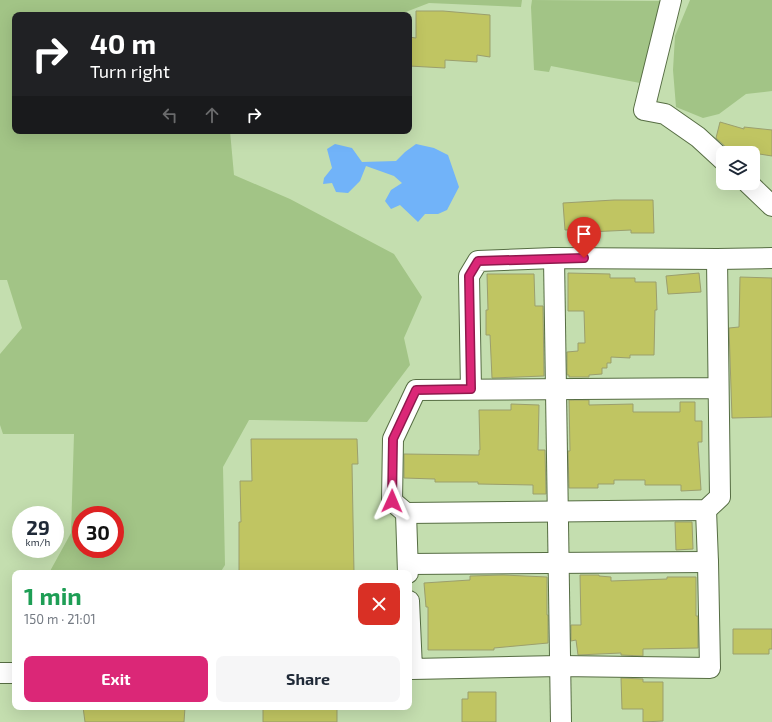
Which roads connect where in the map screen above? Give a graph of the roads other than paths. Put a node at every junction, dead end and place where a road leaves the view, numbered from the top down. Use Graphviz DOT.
graph roads {
  1 [pos="671,0"];
  2 [pos="716,154"];
  3 [pos="755,190"];
  4 [pos="772,206"];
  5 [pos="554,258"];
  6 [pos="772,258"];
  7 [pos="717,259"];
  8 [pos="718,388"];
  9 [pos="471,389"];
  10 [pos="556,389"];
  11 [pos="706,510"];
  12 [pos="558,512"];
  13 [pos="406,513"];
  14 [pos="708,562"];
  15 [pos="558,564"];
  16 [pos="408,568"];
  17 [pos="560,666"];
  18 [pos="412,669"];
  19 [pos="0,673"];
  20 [pos="12,673"];
  21 [pos="561,722"];
  1 -- 2 [label="street"];
  3 -- 4 [label="street"];
  5 -- 7 [label="street"];
  5 -- 9 [label="street"];
  5 -- 10 [label="street"];
  6 -- 7 [label="street"];
  7 -- 8 [label="street"];
  8 -- 10 [label="street"];
  8 -- 11 [label="street"];
  9 -- 10 [label="street"];
  9 -- 13 [label="street"];
  10 -- 12 [label="street"];
  11 -- 12 [label="street"];
  11 -- 14 [label="street"];
  12 -- 13 [label="street"];
  12 -- 15 [label="street"];
  13 -- 16 [label="street"];
  14 -- 15 [label="street"];
  14 -- 17 [label="street"];
  15 -- 16 [label="street"];
  15 -- 17 [label="street"];
  17 -- 18 [label="street"];
  17 -- 21 [label="street"];
  19 -- 20 [label="street"];
}
